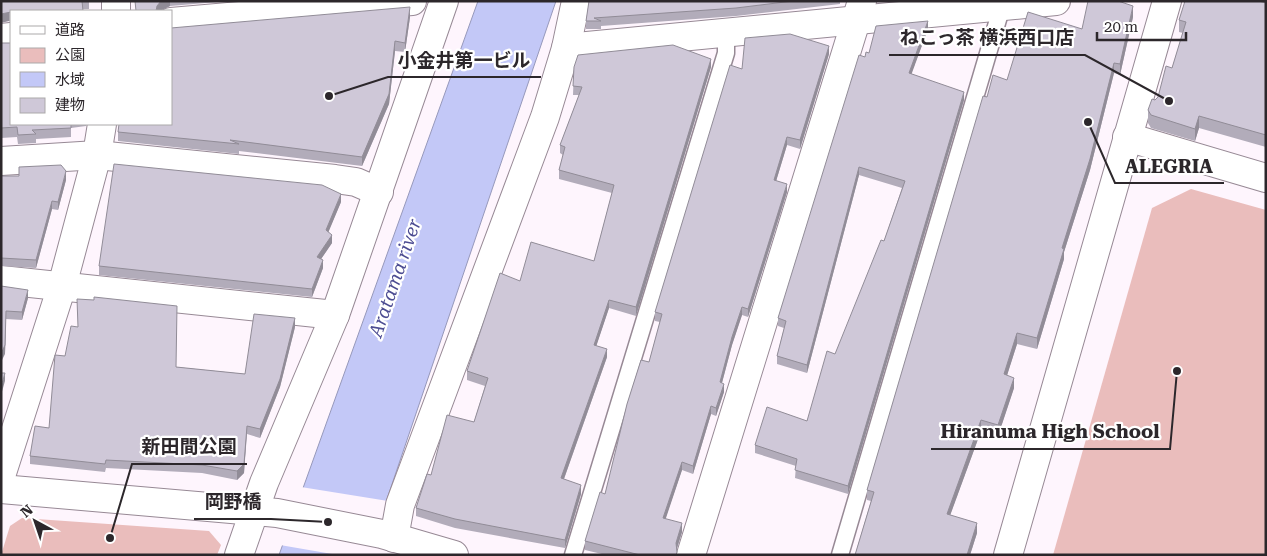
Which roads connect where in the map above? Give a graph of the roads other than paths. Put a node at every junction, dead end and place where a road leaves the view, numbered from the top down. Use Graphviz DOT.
graph roads {
  1 [pos="412,1"];
  2 [pos="576,1"];
  3 [pos="1056,1"];
  4 [pos="1167,1"];
  5 [pos="440,2"];
  6 [pos="1002,6"];
  7 [pos="860,11"];
  8 [pos="172,22"];
  9 [pos="726,32"];
  10 [pos="566,48"];
  11 [pos="102,125"];
  12 [pos="1127,137"];
  13 [pos="97,155"];
  14 [pos="1,161"];
  15 [pos="1266,178"];
  16 [pos="379,192"];
  17 [pos="1,280"];
  18 [pos="62,286"];
  19 [pos="335,315"];
  20 [pos="1,476"];
  21 [pos="1,490"];
  22 [pos="265,512"];
  23 [pos="388,542"];
  24 [pos="239,555"];
  25 [pos="454,555"];
  26 [pos="573,555"];
  27 [pos="691,555"];
  28 [pos="840,555"];
  29 [pos="1008,555"];
  1 -- 8 [label="street"];
  2 -- 10 [label="street"];
  3 -- 6 [label="street"];
  4 -- 12 [label="street"];
  5 -- 16 [label="street"];
  6 -- 7 [label="street"];
  6 -- 28 [label="lane"];
  7 -- 9 [label="street"];
  7 -- 27 [label="street"];
  9 -- 10 [label="street"];
  9 -- 26 [label="lane"];
  10 -- 23 [label="street"];
  11 -- 13 [label="street"];
  12 -- 15 [label="street"];
  12 -- 29 [label="street"];
  13 -- 14 [label="street"];
  13 -- 16 [label="street"];
  13 -- 18 [label="street"];
  16 -- 19 [label="street"];
  17 -- 18 [label="street"];
  18 -- 19 [label="street"];
  18 -- 20 [label="street"];
  19 -- 22 [label="street"];
  21 -- 22 [label="street"];
  22 -- 23 [label="street"];
  22 -- 24 [label="street"];
  23 -- 25 [label="street"];
}
